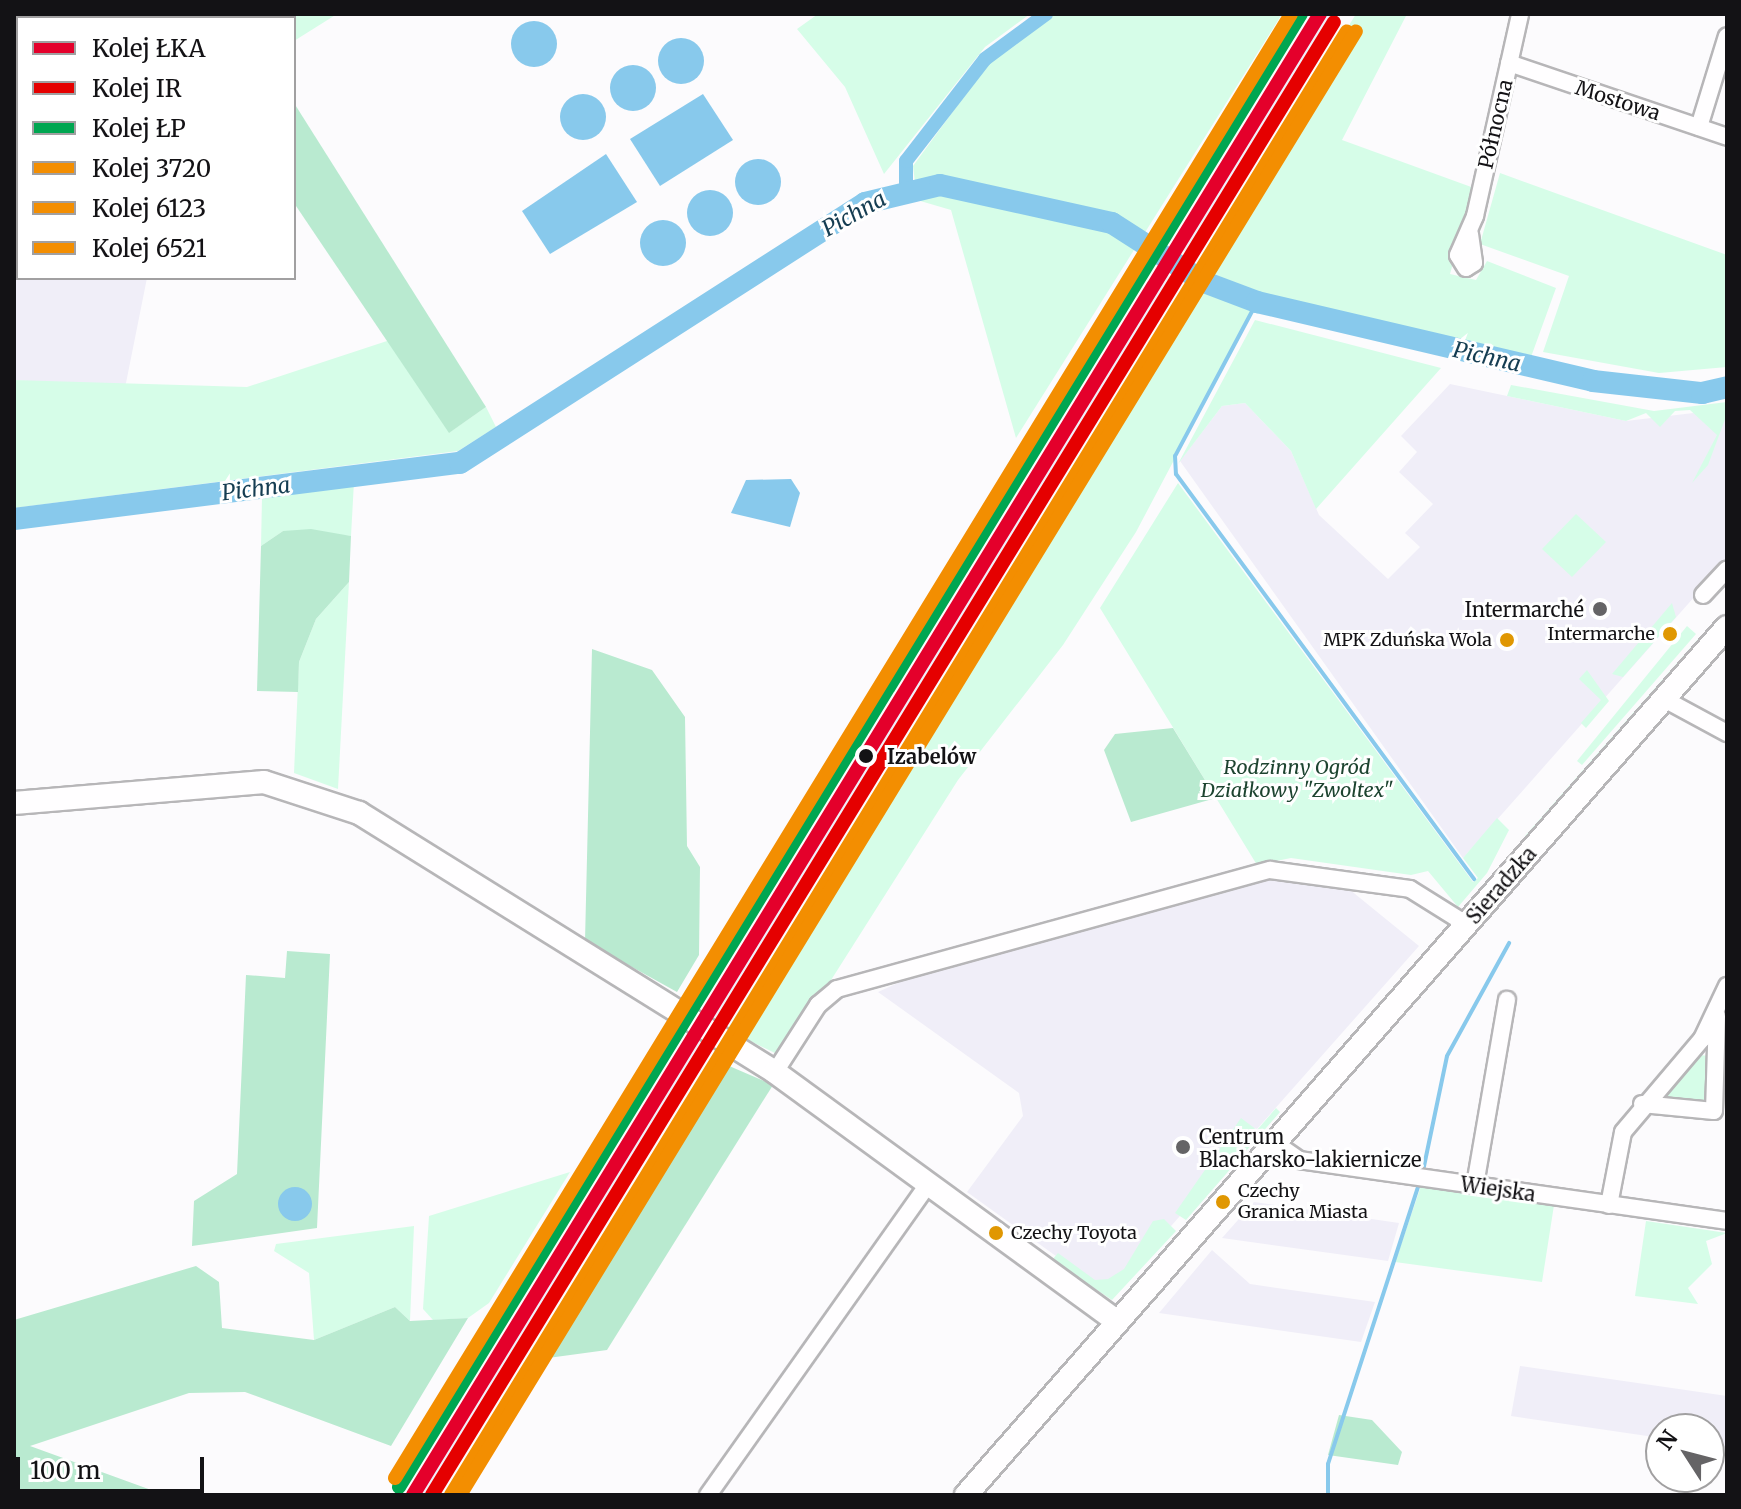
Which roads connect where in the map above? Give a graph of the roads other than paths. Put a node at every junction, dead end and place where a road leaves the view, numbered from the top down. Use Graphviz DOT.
graph roads {
  1 [pos="1520,14"];
  2 [pos="1727,36"];
  3 [pos="1509,63"];
  4 [pos="1699,127"];
  5 [pos="1727,137"];
  6 [pos="1470,234"];
  7 [pos="1727,569"];
  8 [pos="1703,595"];
  9 [pos="1727,627"];
  10 [pos="1664,699"];
  11 [pos="1727,733"];
  12 [pos="14,803"];
  13 [pos="1466,924"];
  14 [pos="1727,986"];
  15 [pos="1507,1000"];
  16 [pos="1717,1015"];
  17 [pos="775,1072"];
  18 [pos="1642,1104"];
  19 [pos="1275,1143"];
  20 [pos="928,1184"];
  21 [pos="1475,1185"];
  22 [pos="1609,1205"];
  23 [pos="1727,1221"];
  24 [pos="1118,1322"];
  25 [pos="708,1495"];
  26 [pos="966,1495"];
  1 -- 3 [label="street, Północna"];
  2 -- 4 [label="street"];
  3 -- 4 [label="street, Mostowa"];
  3 -- 6 [label="street, Północna"];
  4 -- 5 [label="street, Mostowa"];
  7 -- 8 [label="street"];
  9 -- 10 [label="street, Sieradzka"];
  10 -- 11 [label="street"];
  10 -- 13 [label="street, Sieradzka"];
  12 -- 17 [label="street"];
  13 -- 17 [label="street"];
  13 -- 19 [label="street, Sieradzka"];
  14 -- 16 [label="street"];
  15 -- 21 [label="street"];
  16 -- 18 [label="street"];
  16 -- 18 [label="street"];
  17 -- 20 [label="street"];
  18 -- 22 [label="street"];
  19 -- 21 [label="street, Wiejska"];
  19 -- 24 [label="street, Sieradzka"];
  20 -- 24 [label="street"];
  20 -- 25 [label="street"];
  21 -- 22 [label="street, Wiejska"];
  22 -- 23 [label="street, Wiejska"];
  24 -- 26 [label="street, Sieradzka"];
}
